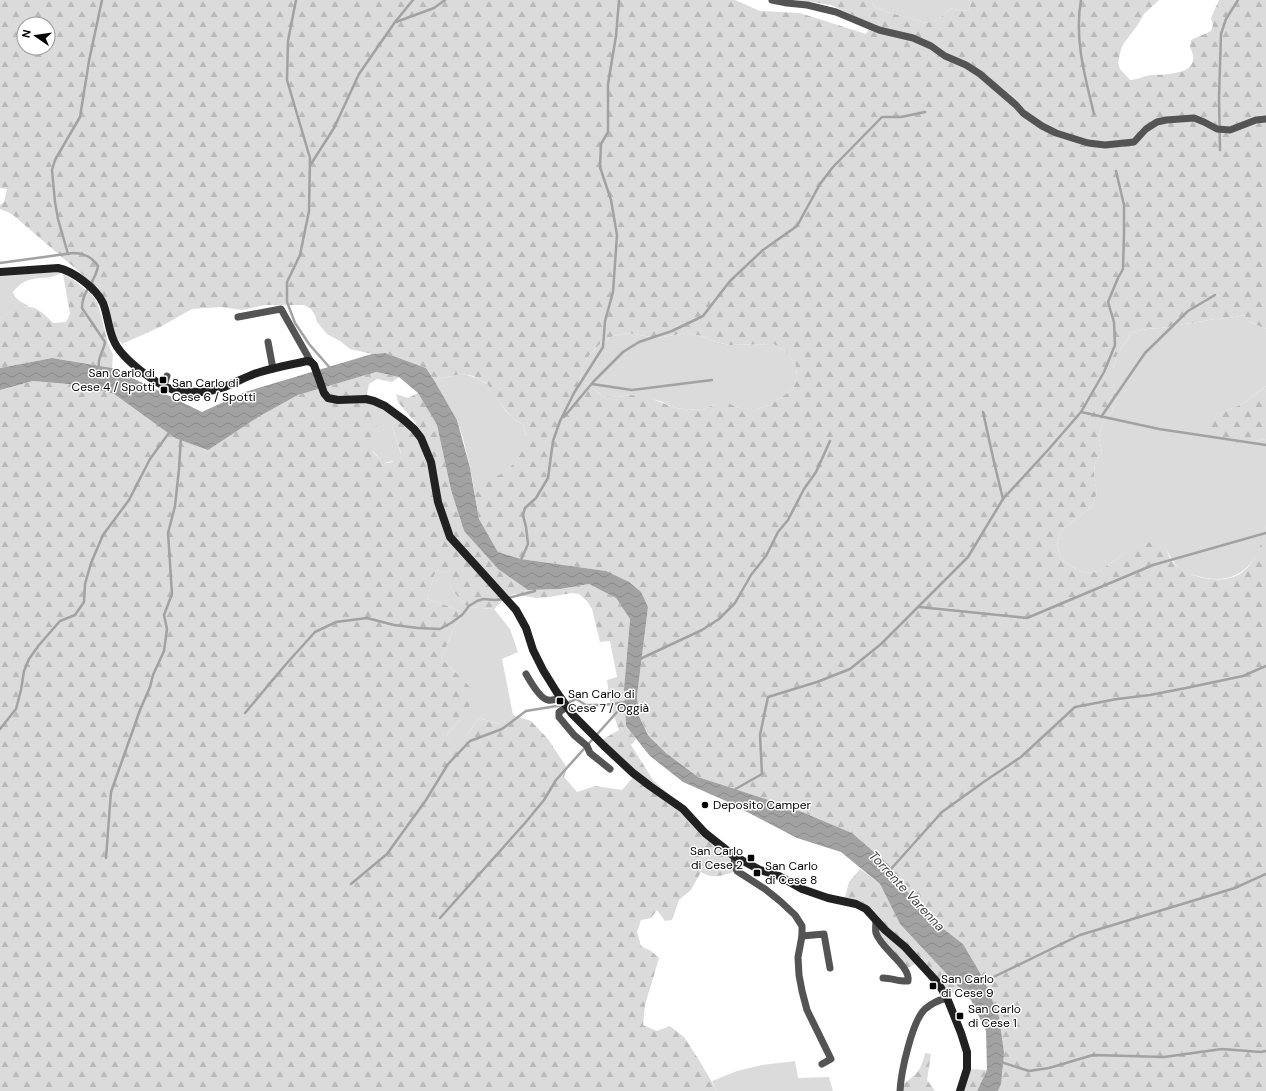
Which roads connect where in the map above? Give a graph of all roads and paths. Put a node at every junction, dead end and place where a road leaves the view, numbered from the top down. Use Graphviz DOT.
graph roads {
  1 [pos="772,0"];
  2 [pos="1266,119"];
  3 [pos="0,272"];
  4 [pos="238,317"];
  5 [pos="268,342"];
  6 [pos="312,363"];
  7 [pos="274,369"];
  8 [pos="167,376"];
  9 [pos="164,385"];
  10 [pos="526,674"];
  11 [pos="561,698"];
  12 [pos="567,707"];
  13 [pos="610,769"];
  14 [pos="734,856"];
  15 [pos="876,920"];
  16 [pos="802,936"];
  17 [pos="830,968"];
  18 [pos="883,978"];
  19 [pos="947,998"];
  20 [pos="822,1064"];
  21 [pos="900,1091"];
  22 [pos="960,1091"];
  1 -- 2 [label="street"];
  3 -- 9 [label="street"];
  4 -- 6 [label="street"];
  5 -- 7 [label="street"];
  6 -- 7 [label="street"];
  6 -- 11 [label="street"];
  7 -- 9 [label="street"];
  8 -- 9 [label="street"];
  10 -- 11 [label="street"];
  11 -- 12 [label="street"];
  12 -- 13 [label="street"];
  12 -- 14 [label="street"];
  14 -- 15 [label="street"];
  14 -- 16 [label="street"];
  15 -- 18 [label="street"];
  15 -- 19 [label="street"];
  16 -- 17 [label="street"];
  16 -- 20 [label="street"];
  19 -- 21 [label="street"];
  19 -- 22 [label="street"];
}
